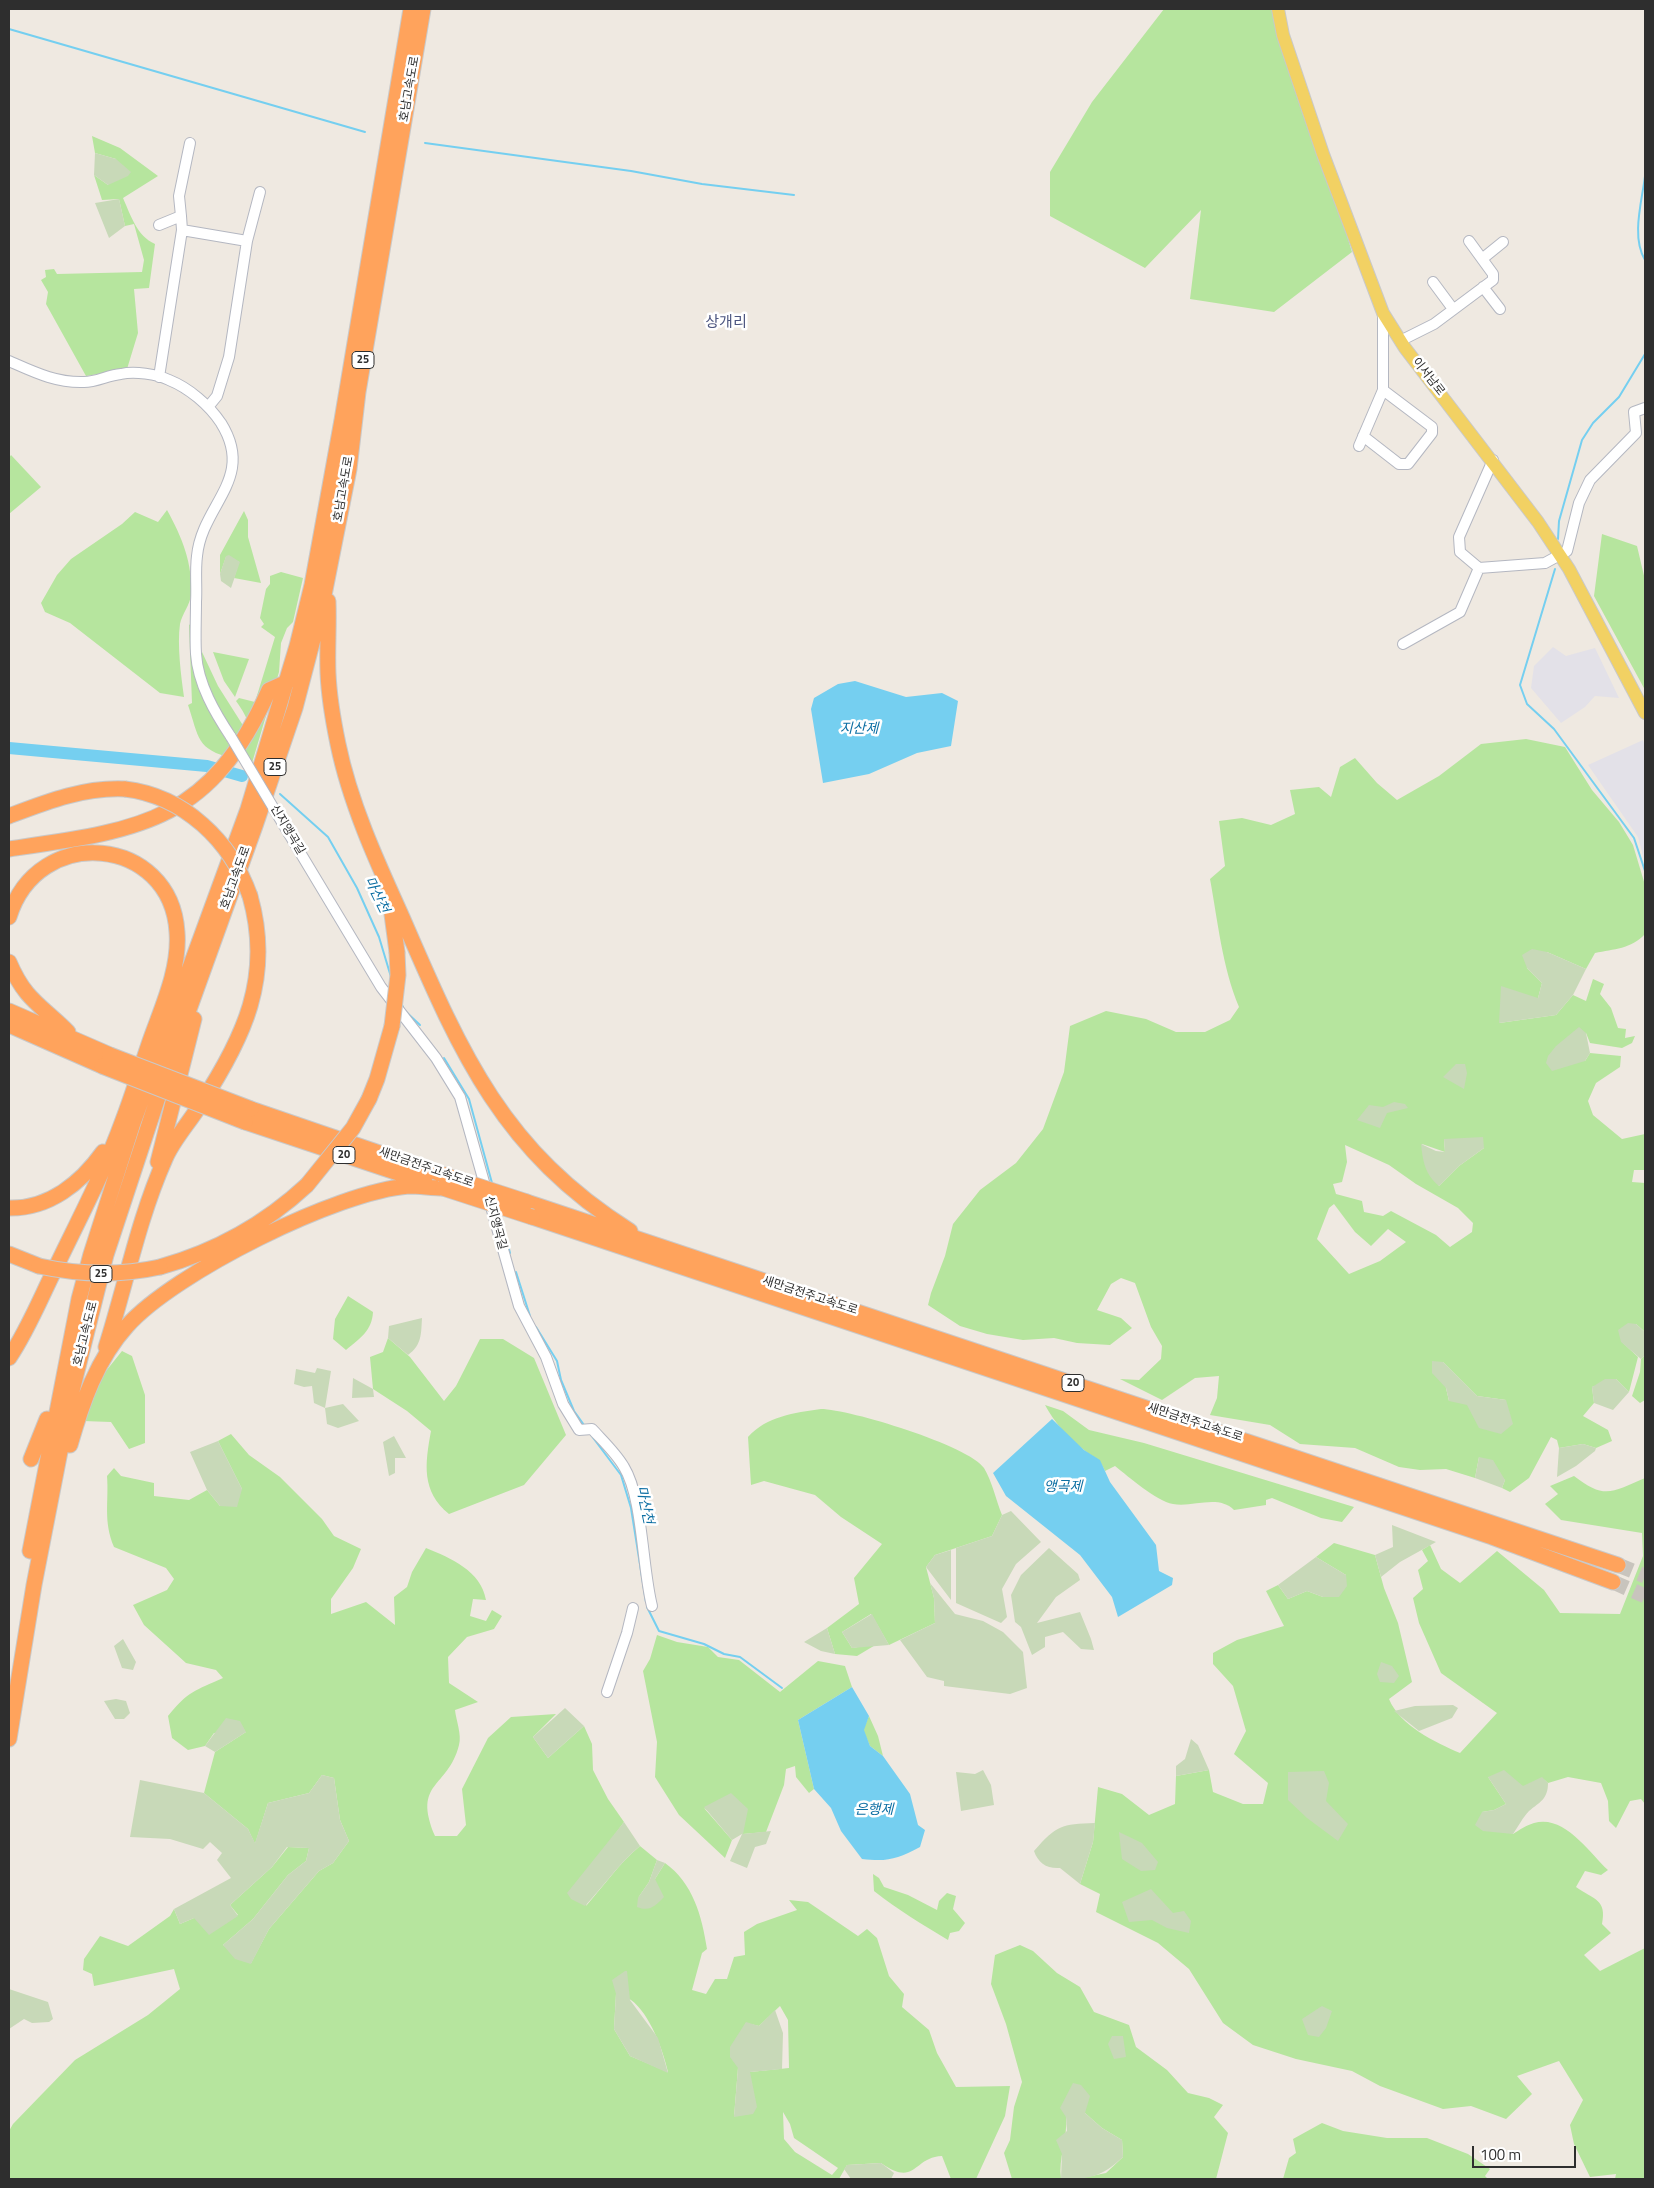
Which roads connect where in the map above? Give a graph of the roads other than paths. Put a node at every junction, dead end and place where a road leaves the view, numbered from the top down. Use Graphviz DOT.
graph roads {
  1 [pos="411,9"];
  2 [pos="423,9"];
  3 [pos="1278,9"];
  4 [pos="190,143"];
  5 [pos="260,192"];
  6 [pos="181,216"];
  7 [pos="159,225"];
  8 [pos="182,230"];
  9 [pos="247,241"];
  10 [pos="1469,242"];
  11 [pos="1503,242"];
  12 [pos="1482,259"];
  13 [pos="1433,282"];
  14 [pos="1483,287"];
  15 [pos="1453,309"];
  16 [pos="1500,309"];
  17 [pos="1383,313"];
  18 [pos="1402,343"];
  19 [pos="1384,348"];
  20 [pos="9,361"];
  21 [pos="160,377"];
  22 [pos="1383,390"];
  23 [pos="208,407"];
  24 [pos="1645,408"];
  25 [pos="1363,436"];
  26 [pos="1359,446"];
  27 [pos="1493,460"];
  28 [pos="1559,554"];
  29 [pos="1479,568"];
  30 [pos="327,583"];
  31 [pos="1403,644"];
  32 [pos="287,682"];
  33 [pos="288,706"];
  34 [pos="1645,713"];
  35 [pos="238,737"];
  36 [pos="9,816"];
  37 [pos="9,849"];
  38 [pos="383,874"];
  39 [pos="212,903"];
  40 [pos="9,917"];
  41 [pos="217,930"];
  42 [pos="9,962"];
  43 [pos="171,982"];
  44 [pos="9,1011"];
  45 [pos="9,1025"];
  46 [pos="9,1031"];
  47 [pos="43,1040"];
  48 [pos="78,1042"];
  49 [pos="106,1061"];
  50 [pos="123,1121"];
  51 [pos="442,1181"];
  52 [pos="148,1200"];
  53 [pos="9,1208"];
  54 [pos="650,1243"];
  55 [pos="9,1254"];
  56 [pos="79,1300"];
  57 [pos="9,1358"];
  58 [pos="100,1365"];
  59 [pos="31,1459"];
  60 [pos="1618,1565"];
  61 [pos="1613,1582"];
  62 [pos="652,1606"];
  63 [pos="633,1608"];
  64 [pos="9,1675"];
  65 [pos="607,1692"];
  66 [pos="9,1739"];
  1 -- 32 [label="highway, 호남고속도로 / 25"];
  2 -- 30 [label="highway, 호남고속도로 / 25"];
  3 -- 17 [label="main road, 이서남로"];
  4 -- 6 [label="street"];
  5 -- 9 [label="street"];
  6 -- 7 [label="street"];
  6 -- 8 [label="street"];
  8 -- 9 [label="street"];
  8 -- 21 [label="street"];
  9 -- 23 [label="street"];
  10 -- 12 [label="street"];
  11 -- 12 [label="street"];
  12 -- 14 [label="street"];
  13 -- 15 [label="street"];
  14 -- 15 [label="street"];
  14 -- 16 [label="street"];
  15 -- 18 [label="street"];
  17 -- 18 [label="main road, 이서남로"];
  17 -- 19 [label="street"];
  18 -- 19 [label="street"];
  18 -- 27 [label="main road, 이서남로"];
  19 -- 22 [label="street"];
  20 -- 21 [label="street, 신지앵곡길"];
  21 -- 23 [label="street, 신지앵곡길"];
  22 -- 25 [label="street"];
  22 -- 25 [label="street"];
  23 -- 35 [label="street, 신지앵곡길"];
  24 -- 28 [label="street"];
  25 -- 26 [label="street"];
  27 -- 28 [label="main road, 이서남로"];
  27 -- 29 [label="street"];
  28 -- 29 [label="street"];
  28 -- 34 [label="main road, 이서남로"];
  29 -- 31 [label="street"];
  30 -- 33 [label="highway, 호남고속도로 / 25"];
  30 -- 38 [label="highway"];
  32 -- 33 [label="highway, 호남고속도로 / 25"];
  32 -- 35 [label="highway"];
  33 -- 39 [label="highway, 호남고속도로 / 25"];
  33 -- 41 [label="highway, 호남고속도로 / 25"];
  35 -- 37 [label="highway"];
  35 -- 62 [label="street, 신지앵곡길, bridge"];
  36 -- 52 [label="highway, bridge"];
  38 -- 54 [label="highway"];
  38 -- 55 [label="highway, bridge"];
  39 -- 43 [label="highway"];
  39 -- 56 [label="highway, 호남고속도로 / 25"];
  40 -- 43 [label="highway"];
  41 -- 52 [label="highway"];
  41 -- 66 [label="highway, 호남고속도로 / 25"];
  42 -- 48 [label="highway"];
  43 -- 50 [label="highway"];
  44 -- 48 [label="highway, 새만금전주고속도로 / 20"];
  45 -- 47 [label="highway, 새만금전주고속도로 / 20"];
  46 -- 47 [label="highway"];
  47 -- 49 [label="highway, 새만금전주고속도로 / 20"];
  48 -- 49 [label="highway, 새만금전주고속도로 / 20"];
  49 -- 51 [label="highway, 새만금전주고속도로 / 20, bridge"];
  50 -- 53 [label="highway"];
  50 -- 57 [label="highway"];
  51 -- 54 [label="highway, 새만금전주고속도로 / 20, bridge"];
  51 -- 58 [label="highway"];
  51 -- 61 [label="highway, 새만금전주고속도로 / 20, bridge"];
  52 -- 58 [label="highway"];
  54 -- 60 [label="highway, 새만금전주고속도로 / 20"];
  56 -- 59 [label="highway"];
  56 -- 64 [label="highway, 호남고속도로 / 25"];
  58 -- 66 [label="highway"];
  63 -- 65 [label="street"];
}
